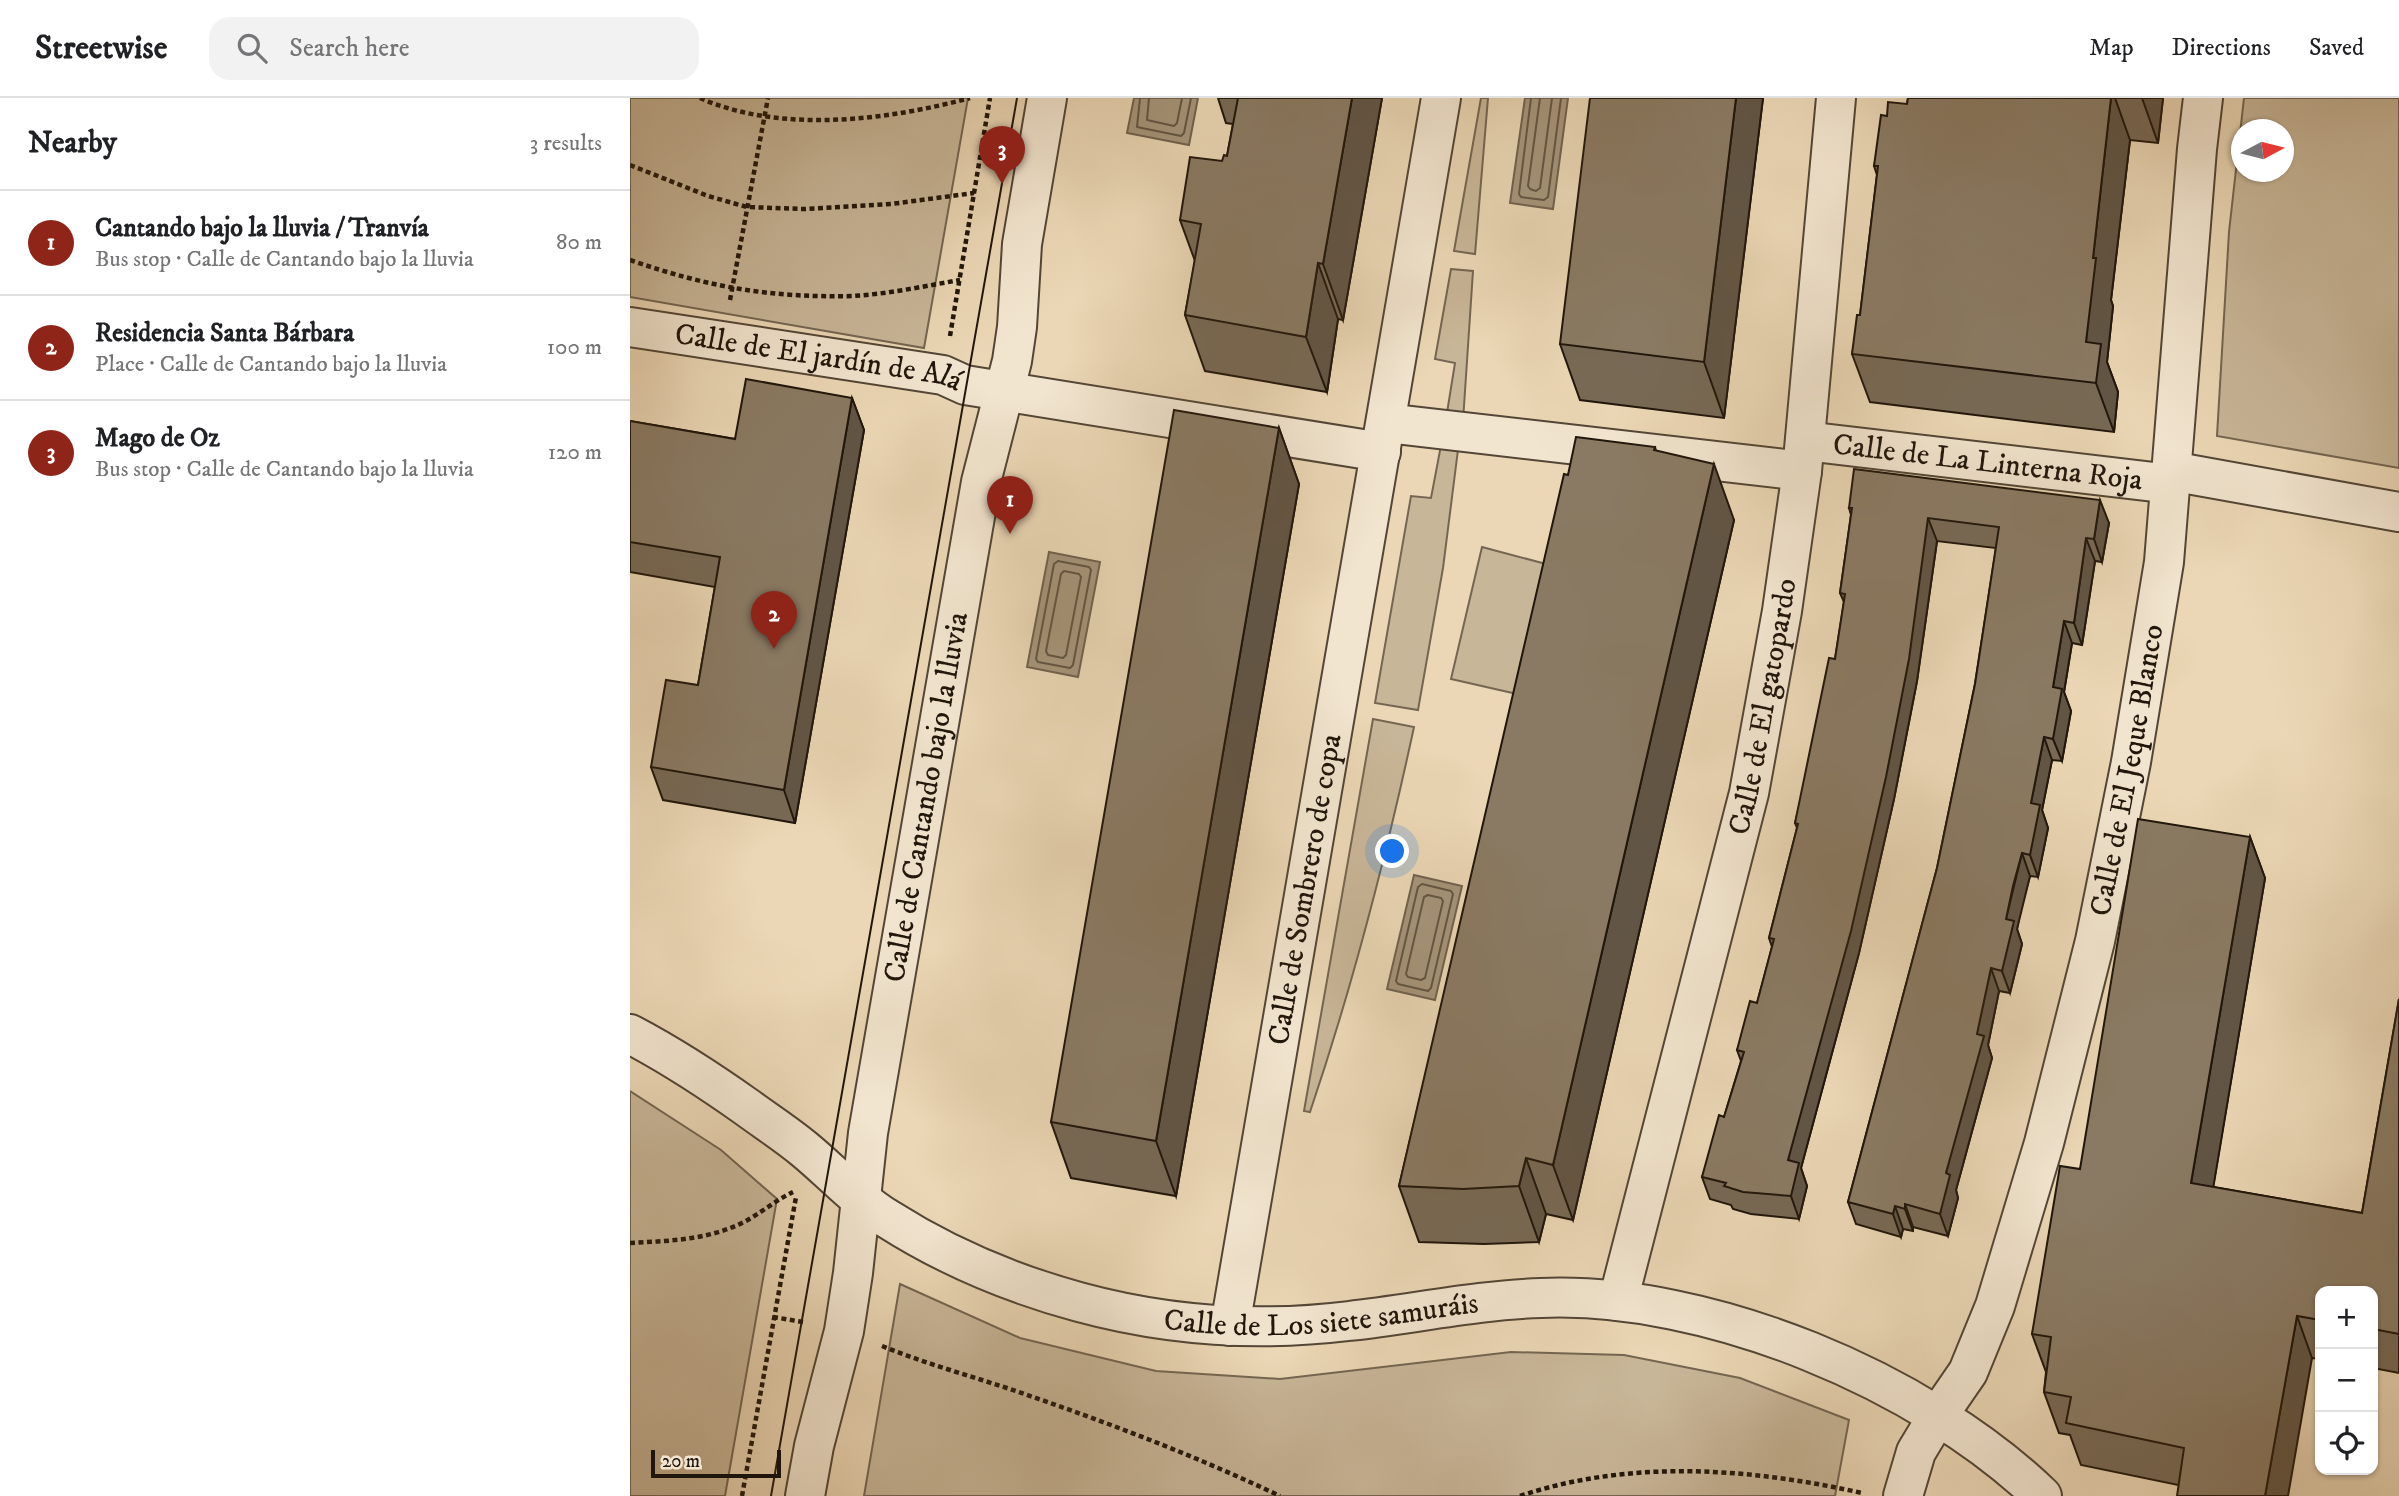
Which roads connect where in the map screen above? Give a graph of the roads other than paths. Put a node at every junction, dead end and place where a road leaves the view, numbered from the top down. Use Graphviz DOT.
graph roads {
  1 [pos="1047,98"];
  2 [pos="1441,98"];
  3 [pos="1836,98"];
  4 [pos="2203,98"];
  5 [pos="630,327"];
  6 [pos="1005,391"];
  7 [pos="1384,437"];
  8 [pos="1804,456"];
  9 [pos="2171,477"];
  10 [pos="2399,512"];
  11 [pos="630,1034"];
  12 [pos="860,1199"];
  13 [pos="1618,1301"];
  14 [pos="1230,1326"];
  15 [pos="1937,1417"];
  16 [pos="805,1496"];
  17 [pos="1903,1496"];
  18 [pos="2042,1496"];
  1 -- 6 [label="street, Calle de Cantando bajo la lluvia"];
  2 -- 7 [label="street, Calle de Sombrero de copa"];
  3 -- 8 [label="street, Calle de El gatopardo"];
  4 -- 9 [label="street, Calle de El Jeque Blanco"];
  5 -- 6 [label="street, Calle de El jardín de Alá"];
  6 -- 7 [label="street, Calle de La Linterna Roja"];
  6 -- 12 [label="street, Calle de Cantando bajo la lluvia"];
  7 -- 8 [label="street, Calle de La Linterna Roja"];
  7 -- 14 [label="street, Calle de Sombrero de copa"];
  8 -- 9 [label="street, Calle de La Linterna Roja"];
  8 -- 13 [label="street, Calle de El gatopardo"];
  9 -- 10 [label="street, Calle de La Linterna Roja"];
  9 -- 15 [label="street, Calle de El Jeque Blanco"];
  11 -- 12 [label="street, Calle de Los siete samuráis"];
  12 -- 14 [label="street, Calle de Los siete samuráis"];
  12 -- 16 [label="street, Calle de Cantando bajo la lluvia"];
  13 -- 14 [label="street, Calle de Los siete samuráis"];
  13 -- 15 [label="street, Calle de Los siete samuráis"];
  15 -- 17 [label="street, Calle de El Jeque Blanco"];
  15 -- 18 [label="street, Calle de Los siete samuráis"];
}
